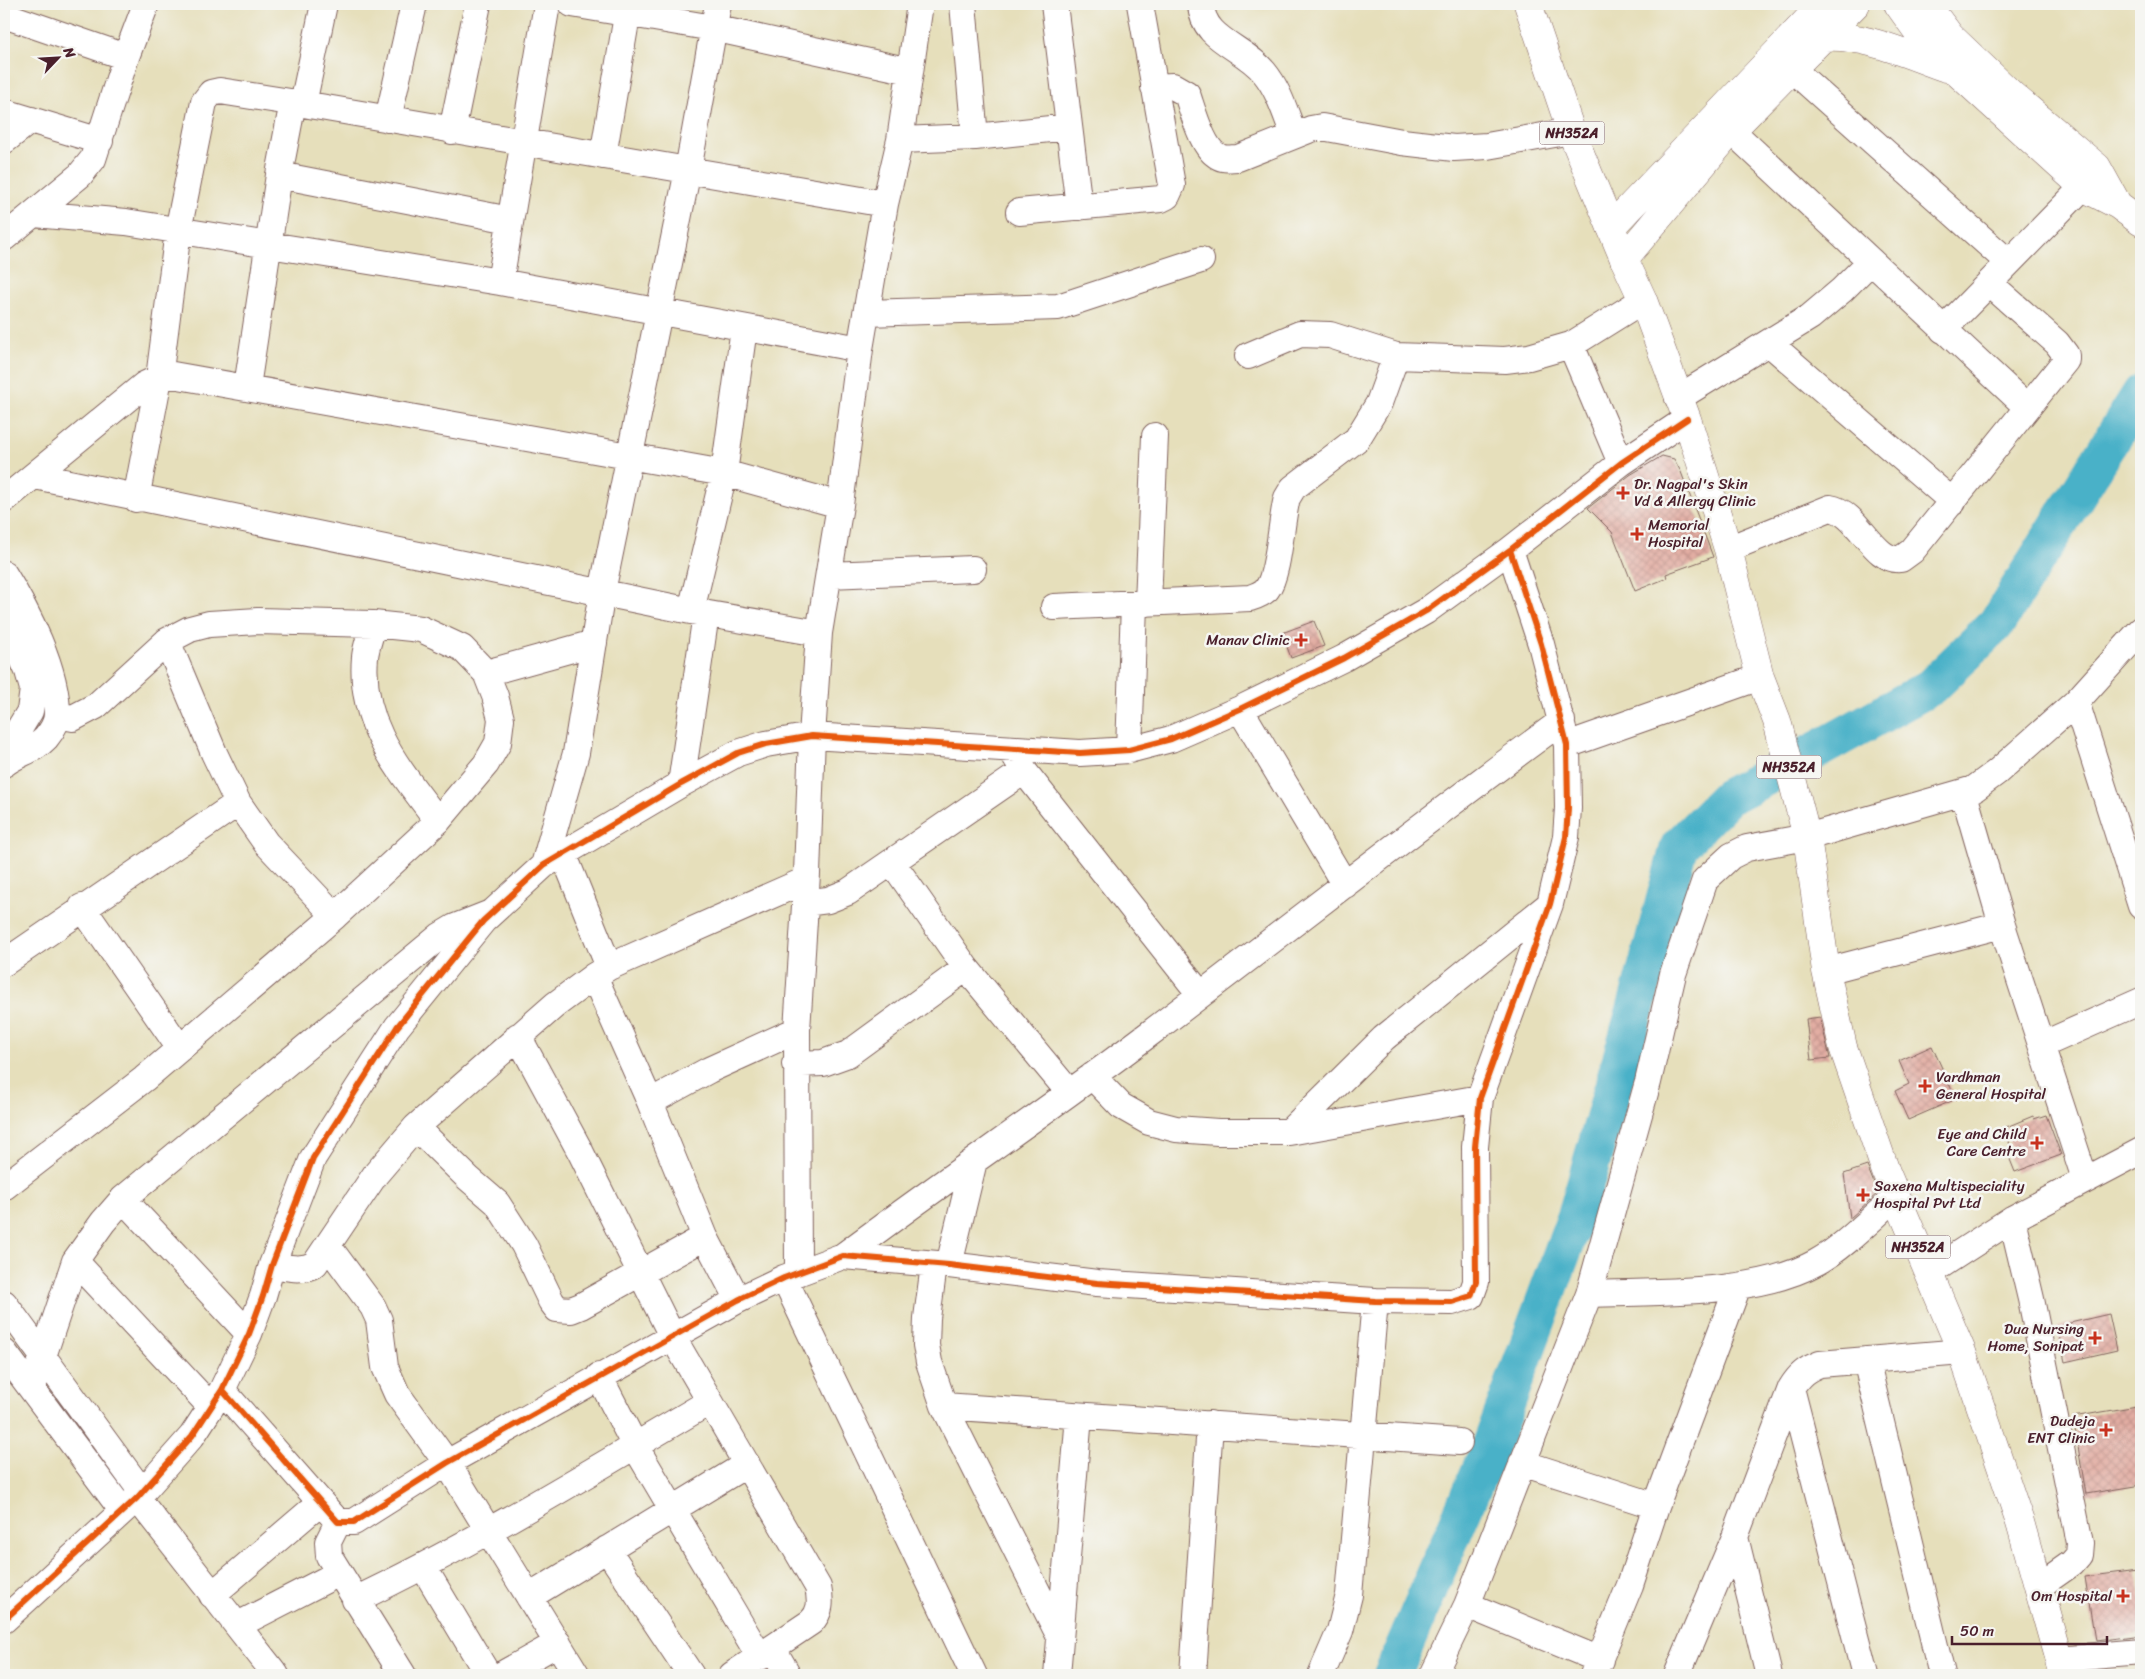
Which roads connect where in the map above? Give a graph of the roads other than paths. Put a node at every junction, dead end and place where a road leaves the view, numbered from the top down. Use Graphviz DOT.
graph roads {
  1 [pos="146,4"];
  2 [pos="324,4"];
  3 [pos="414,4"];
  4 [pos="478,4"];
  5 [pos="547,4"];
  6 [pos="572,4"];
  7 [pos="920,4"];
  8 [pos="963,4"];
  9 [pos="1054,4"];
  10 [pos="1140,4"];
  11 [pos="1201,4"];
  12 [pos="1528,4"];
  13 [pos="1824,4"];
  14 [pos="1856,4"];
  15 [pos="1898,4"];
  16 [pos="1926,4"];
  17 [pos="628,9"];
  18 [pos="4,15"];
  19 [pos="716,16"];
  20 [pos="1824,37"];
  21 [pos="126,57"];
  22 [pos="1792,69"];
  23 [pos="910,71"];
  24 [pos="1954,71"];
  25 [pos="1154,87"];
  26 [pos="298,103"];
  27 [pos="4,112"];
  28 [pos="31,120"];
  29 [pos="388,120"];
  30 [pos="1724,124"];
  31 [pos="1069,128"];
  32 [pos="452,131"];
  33 [pos="1571,131"];
  34 [pos="1294,135"];
  35 [pos="975,137"];
  36 [pos="900,140"];
  37 [pos="4,141"];
  38 [pos="100,141"];
  39 [pos="524,141"];
  40 [pos="603,156"];
  41 [pos="688,170"];
  42 [pos="279,175"];
  43 [pos="2090,177"];
  44 [pos="885,204"];
  45 [pos="1079,207"];
  46 [pos="1018,212"];
  47 [pos="34,214"];
  48 [pos="510,220"];
  49 [pos="2141,222"];
  50 [pos="1611,227"];
  51 [pos="178,231"];
  52 [pos="4,238"];
  53 [pos="269,246"];
  54 [pos="1624,259"];
  55 [pos="1201,260"];
  56 [pos="1871,261"];
  57 [pos="2008,262"];
  58 [pos="500,282"];
  59 [pos="1988,283"];
  60 [pos="1643,300"];
  61 [pos="658,310"];
  62 [pos="866,313"];
  63 [pos="744,328"];
  64 [pos="1943,330"];
  65 [pos="1769,343"];
  66 [pos="1571,345"];
  67 [pos="860,349"];
  68 [pos="1248,356"];
  69 [pos="1396,356"];
  70 [pos="159,378"];
  71 [pos="247,388"];
  72 [pos="2028,407"];
  73 [pos="1683,408"];
  74 [pos="1155,436"];
  75 [pos="630,456"];
  76 [pos="1621,462"];
  77 [pos="724,473"];
  78 [pos="36,476"];
  79 [pos="136,499"];
  80 [pos="4,500"];
  81 [pos="1953,502"];
  82 [pos="840,505"];
  83 [pos="1728,549"];
  84 [pos="1510,550"];
  85 [pos="973,569"];
  86 [pos="4,574"];
  87 [pos="829,576"];
  88 [pos="602,592"];
  89 [pos="1141,603"];
  90 [pos="1054,607"];
  91 [pos="699,613"];
  92 [pos="4,617"];
  93 [pos="373,624"];
  94 [pos="2141,630"];
  95 [pos="820,633"];
  96 [pos="167,641"];
  97 [pos="594,643"];
  98 [pos="486,673"];
  99 [pos="1760,677"];
  100 [pos="2076,702"];
  101 [pos="1240,709"];
  102 [pos="57,715"];
  103 [pos="1564,733"];
  104 [pos="812,736"];
  105 [pos="1011,749"];
  106 [pos="1129,750"];
  107 [pos="6,762"];
  108 [pos="1024,771"];
  109 [pos="681,784"];
  110 [pos="1964,794"];
  111 [pos="238,803"];
  112 [pos="438,821"];
  113 [pos="1803,825"];
  114 [pos="554,859"];
  115 [pos="892,862"];
  116 [pos="1345,886"];
  117 [pos="806,891"];
  118 [pos="1550,904"];
  119 [pos="2141,906"];
  120 [pos="82,907"];
  121 [pos="490,914"];
  122 [pos="335,916"];
  123 [pos="2002,925"];
  124 [pos="4,963"];
  125 [pos="966,968"];
  126 [pos="601,971"];
  127 [pos="1826,971"];
  128 [pos="1200,994"];
  129 [pos="2141,1001"];
  130 [pos="796,1030"];
  131 [pos="518,1036"];
  132 [pos="2042,1045"];
  133 [pos="180,1047"];
  134 [pos="795,1064"];
  135 [pos="1092,1076"];
  136 [pos="1069,1092"];
  137 [pos="1480,1098"];
  138 [pos="650,1102"];
  139 [pos="416,1126"];
  140 [pos="1289,1132"];
  141 [pos="2141,1151"];
  142 [pos="974,1161"];
  143 [pos="2085,1179"];
  144 [pos="4,1187"];
  145 [pos="1896,1197"];
  146 [pos="124,1199"];
  147 [pos="2012,1219"];
  148 [pos="705,1237"];
  149 [pos="328,1246"];
  150 [pos="843,1256"];
  151 [pos="74,1261"];
  152 [pos="272,1265"];
  153 [pos="942,1265"];
  154 [pos="639,1273"];
  155 [pos="1929,1273"];
  156 [pos="791,1275"];
  157 [pos="1738,1286"];
  158 [pos="1589,1294"];
  159 [pos="738,1300"];
  160 [pos="1375,1300"];
  161 [pos="4,1303"];
  162 [pos="249,1334"];
  163 [pos="672,1336"];
  164 [pos="4,1352"];
  165 [pos="1962,1352"];
  166 [pos="42,1355"];
  167 [pos="1866,1360"];
  168 [pos="599,1376"];
  169 [pos="1791,1388"];
  170 [pos="32,1390"];
  171 [pos="217,1399"];
  172 [pos="709,1402"];
  173 [pos="944,1406"];
  174 [pos="1079,1416"];
  175 [pos="1210,1424"];
  176 [pos="1364,1434"];
  177 [pos="1459,1442"];
  178 [pos="635,1446"];
  179 [pos="447,1463"];
  180 [pos="1522,1463"];
  181 [pos="747,1464"];
  182 [pos="134,1500"];
  183 [pos="320,1503"];
  184 [pos="1656,1506"];
  185 [pos="672,1508"];
  186 [pos="338,1522"];
  187 [pos="490,1532"];
  188 [pos="1735,1537"];
  189 [pos="607,1548"];
  190 [pos="424,1568"];
  191 [pos="339,1573"];
  192 [pos="2038,1586"];
  193 [pos="212,1594"];
  194 [pos="529,1596"];
  195 [pos="355,1600"];
  196 [pos="1467,1605"];
  197 [pos="4,1620"];
  198 [pos="238,1625"];
  199 [pos="1060,1637"];
  200 [pos="558,1643"];
  201 [pos="2141,1652"];
  202 [pos="766,1653"];
  203 [pos="2061,1667"];
  204 [pos="1596,1668"];
  205 [pos="276,1675"];
  206 [pos="403,1675"];
  207 [pos="488,1675"];
  208 [pos="501,1675"];
  209 [pos="577,1675"];
  210 [pos="691,1675"];
  211 [pos="732,1675"];
  212 [pos="788,1675"];
  213 [pos="974,1675"];
  214 [pos="1058,1675"];
  215 [pos="1193,1675"];
  216 [pos="1321,1675"];
  217 [pos="1433,1675"];
  218 [pos="1677,1675"];
  219 [pos="1769,1675"];
  220 [pos="1865,1675"];
  221 [pos="1942,1675"];
  1 -- 21 [label="street"];
  2 -- 26 [label="street"];
  3 -- 29 [label="street"];
  4 -- 32 [label="street"];
  5 -- 39 [label="street"];
  6 -- 17 [label="street"];
  7 -- 23 [label="street"];
  8 -- 35 [label="street"];
  9 -- 31 [label="street"];
  10 -- 25 [label="street"];
  11 -- 34 [label="street"];
  12 -- 33 [label="main road, NH352A"];
  13 -- 30 [label="main road"];
  14 -- 20 [label="main road"];
  15 -- 24 [label="main road"];
  16 -- 43 [label="main road"];
  17 -- 19 [label="street"];
  17 -- 40 [label="street"];
  18 -- 21 [label="street"];
  19 -- 23 [label="street"];
  19 -- 41 [label="street"];
  20 -- 22 [label="main road"];
  20 -- 24 [label="main road"];
  21 -- 38 [label="street"];
  22 -- 30 [label="main road"];
  22 -- 57 [label="street"];
  23 -- 36 [label="street"];
  24 -- 43 [label="main road"];
  25 -- 34 [label="street"];
  25 -- 45 [label="street"];
  26 -- 29 [label="street"];
  26 -- 42 [label="street"];
  26 -- 51 [label="street"];
  27 -- 28 [label="street"];
  28 -- 37 [label="street"];
  28 -- 38 [label="street"];
  29 -- 32 [label="street"];
  30 -- 50 [label="main road"];
  30 -- 54 [label="main road"];
  30 -- 56 [label="street"];
  31 -- 35 [label="street"];
  31 -- 45 [label="street"];
  32 -- 39 [label="street"];
  33 -- 34 [label="street"];
  33 -- 50 [label="main road, NH352A"];
  35 -- 36 [label="street"];
  36 -- 44 [label="street"];
  38 -- 47 [label="street"];
  39 -- 40 [label="street"];
  39 -- 48 [label="street"];
  40 -- 41 [label="street"];
  41 -- 44 [label="street"];
  41 -- 61 [label="street"];
  42 -- 48 [label="street"];
  42 -- 53 [label="street"];
  43 -- 49 [label="main road"];
  43 -- 57 [label="street"];
  44 -- 62 [label="street"];
  45 -- 46 [label="street"];
  47 -- 51 [label="street"];
  47 -- 52 [label="street"];
  48 -- 58 [label="street"];
  50 -- 54 [label="main road, NH352A"];
  51 -- 53 [label="street"];
  51 -- 70 [label="street"];
  53 -- 58 [label="street"];
  53 -- 71 [label="street"];
  54 -- 60 [label="main road, NH352A"];
  55 -- 62 [label="street"];
  56 -- 64 [label="street"];
  56 -- 65 [label="street"];
  57 -- 59 [label="street"];
  58 -- 61 [label="street"];
  59 -- 64 [label="street"];
  59 -- 72 [label="street"];
  60 -- 66 [label="street"];
  60 -- 73 [label="main road, NH352A"];
  61 -- 63 [label="street"];
  61 -- 75 [label="street"];
  62 -- 67 [label="street"];
  63 -- 67 [label="street"];
  63 -- 77 [label="street"];
  64 -- 72 [label="street"];
  65 -- 73 [label="street"];
  65 -- 81 [label="street"];
  66 -- 69 [label="street"];
  66 -- 76 [label="street"];
  67 -- 82 [label="street"];
  68 -- 69 [label="street"];
  69 -- 89 [label="street"];
  70 -- 71 [label="street"];
  70 -- 78 [label="street"];
  70 -- 79 [label="street"];
  71 -- 75 [label="street"];
  72 -- 81 [label="street"];
  73 -- 76 [label="street"];
  73 -- 83 [label="main road, NH352A"];
  74 -- 89 [label="street"];
  75 -- 77 [label="street"];
  75 -- 88 [label="street"];
  76 -- 84 [label="street"];
  77 -- 82 [label="street"];
  77 -- 91 [label="street"];
  78 -- 79 [label="street"];
  78 -- 80 [label="street"];
  79 -- 88 [label="street"];
  81 -- 83 [label="street"];
  82 -- 87 [label="street"];
  83 -- 99 [label="main road, NH352A"];
  84 -- 101 [label="street"];
  84 -- 103 [label="street"];
  85 -- 87 [label="street"];
  86 -- 102 [label="street"];
  87 -- 95 [label="street"];
  88 -- 91 [label="street"];
  88 -- 97 [label="street"];
  89 -- 90 [label="street"];
  89 -- 106 [label="street"];
  91 -- 95 [label="street"];
  91 -- 109 [label="street"];
  92 -- 107 [label="street"];
  93 -- 96 [label="street"];
  93 -- 98 [label="street"];
  93 -- 112 [label="street"];
  94 -- 100 [label="street"];
  95 -- 104 [label="street"];
  96 -- 102 [label="street"];
  96 -- 111 [label="street"];
  97 -- 98 [label="street"];
  97 -- 114 [label="street"];
  98 -- 112 [label="street"];
  99 -- 103 [label="street"];
  99 -- 113 [label="main road, NH352A"];
  100 -- 110 [label="street"];
  100 -- 119 [label="street"];
  101 -- 106 [label="street"];
  101 -- 116 [label="street"];
  102 -- 107 [label="street"];
  103 -- 116 [label="street"];
  103 -- 118 [label="street"];
  104 -- 105 [label="street"];
  104 -- 109 [label="street"];
  104 -- 117 [label="street"];
  105 -- 106 [label="street"];
  105 -- 108 [label="street"];
  108 -- 115 [label="street"];
  108 -- 128 [label="street"];
  109 -- 114 [label="street"];
  110 -- 113 [label="street"];
  110 -- 123 [label="street"];
  111 -- 120 [label="street"];
  111 -- 122 [label="street"];
  112 -- 122 [label="street"];
  113 -- 127 [label="main road, NH352A"];
  113 -- 158 [label="street"];
  114 -- 121 [label="street"];
  114 -- 126 [label="street"];
  115 -- 117 [label="street"];
  115 -- 125 [label="street"];
  116 -- 128 [label="street"];
  117 -- 126 [label="street"];
  117 -- 130 [label="street"];
  118 -- 137 [label="street"];
  118 -- 140 [label="street"];
  120 -- 124 [label="street"];
  120 -- 133 [label="street"];
  121 -- 146 [label="street"];
  121 -- 152 [label="street"];
  122 -- 133 [label="street"];
  123 -- 127 [label="street"];
  123 -- 132 [label="street"];
  125 -- 134 [label="street"];
  125 -- 136 [label="street"];
  126 -- 131 [label="street"];
  126 -- 138 [label="street"];
  127 -- 145 [label="main road, NH352A"];
  128 -- 135 [label="street"];
  129 -- 132 [label="street"];
  130 -- 134 [label="street"];
  130 -- 138 [label="street"];
  131 -- 139 [label="street"];
  131 -- 154 [label="street"];
  132 -- 143 [label="street"];
  133 -- 144 [label="street"];
  134 -- 156 [label="street"];
  135 -- 136 [label="street"];
  135 -- 140 [label="street"];
  136 -- 142 [label="street"];
  137 -- 140 [label="street"];
  137 -- 160 [label="street"];
  138 -- 148 [label="street"];
  139 -- 149 [label="street"];
  139 -- 154 [label="street"];
  141 -- 143 [label="street"];
  142 -- 150 [label="street"];
  142 -- 153 [label="street"];
  143 -- 147 [label="street"];
  145 -- 155 [label="main road, NH352A"];
  145 -- 157 [label="street"];
  146 -- 151 [label="street"];
  146 -- 162 [label="street"];
  147 -- 155 [label="street"];
  147 -- 192 [label="street"];
  148 -- 154 [label="street"];
  148 -- 159 [label="street"];
  149 -- 152 [label="street"];
  149 -- 179 [label="street"];
  150 -- 153 [label="street"];
  150 -- 156 [label="street"];
  151 -- 166 [label="street"];
  151 -- 171 [label="street"];
  152 -- 162 [label="street"];
  153 -- 160 [label="street"];
  153 -- 173 [label="street"];
  154 -- 163 [label="street"];
  155 -- 165 [label="main road, NH352A"];
  156 -- 159 [label="street"];
  156 -- 213 [label="street"];
  157 -- 158 [label="street"];
  157 -- 184 [label="street"];
  158 -- 180 [label="street"];
  159 -- 163 [label="street"];
  160 -- 176 [label="street"];
  161 -- 166 [label="street"];
  162 -- 171 [label="street"];
  163 -- 168 [label="street"];
  163 -- 172 [label="street"];
  164 -- 170 [label="street"];
  165 -- 167 [label="street"];
  165 -- 192 [label="main road, NH352A"];
  166 -- 170 [label="street"];
  166 -- 182 [label="street"];
  167 -- 169 [label="street"];
  167 -- 221 [label="street"];
  168 -- 178 [label="street"];
  168 -- 179 [label="street"];
  169 -- 188 [label="street"];
  169 -- 220 [label="street"];
  170 -- 182 [label="street"];
  171 -- 182 [label="street"];
  171 -- 183 [label="street"];
  172 -- 178 [label="street"];
  172 -- 181 [label="street"];
  173 -- 174 [label="street"];
  173 -- 199 [label="street"];
  174 -- 175 [label="street"];
  174 -- 199 [label="street"];
  175 -- 176 [label="street"];
  175 -- 215 [label="street"];
  176 -- 177 [label="street"];
  176 -- 216 [label="street"];
  178 -- 185 [label="street"];
  178 -- 187 [label="street"];
  179 -- 186 [label="street"];
  179 -- 187 [label="street"];
  180 -- 184 [label="street"];
  180 -- 196 [label="street"];
  181 -- 185 [label="street"];
  181 -- 202 [label="street"];
  182 -- 193 [label="street"];
  182 -- 197 [label="street"];
  183 -- 186 [label="street"];
  183 -- 193 [label="street"];
  184 -- 204 [label="street"];
  185 -- 189 [label="street"];
  185 -- 202 [label="street"];
  186 -- 191 [label="street"];
  187 -- 190 [label="street"];
  187 -- 194 [label="street"];
  188 -- 218 [label="street"];
  188 -- 219 [label="street"];
  189 -- 194 [label="street"];
  189 -- 210 [label="street"];
  190 -- 195 [label="street"];
  190 -- 207 [label="street"];
  191 -- 195 [label="street"];
  191 -- 198 [label="street"];
  192 -- 203 [label="main road, NH352A"];
  193 -- 198 [label="street"];
  194 -- 200 [label="street"];
  195 -- 206 [label="street"];
  196 -- 204 [label="street"];
  196 -- 217 [label="street"];
  198 -- 205 [label="street"];
  199 -- 214 [label="street"];
  200 -- 208 [label="street"];
  200 -- 209 [label="street"];
  201 -- 203 [label="street"];
  202 -- 211 [label="street"];
  202 -- 212 [label="street"];
}
